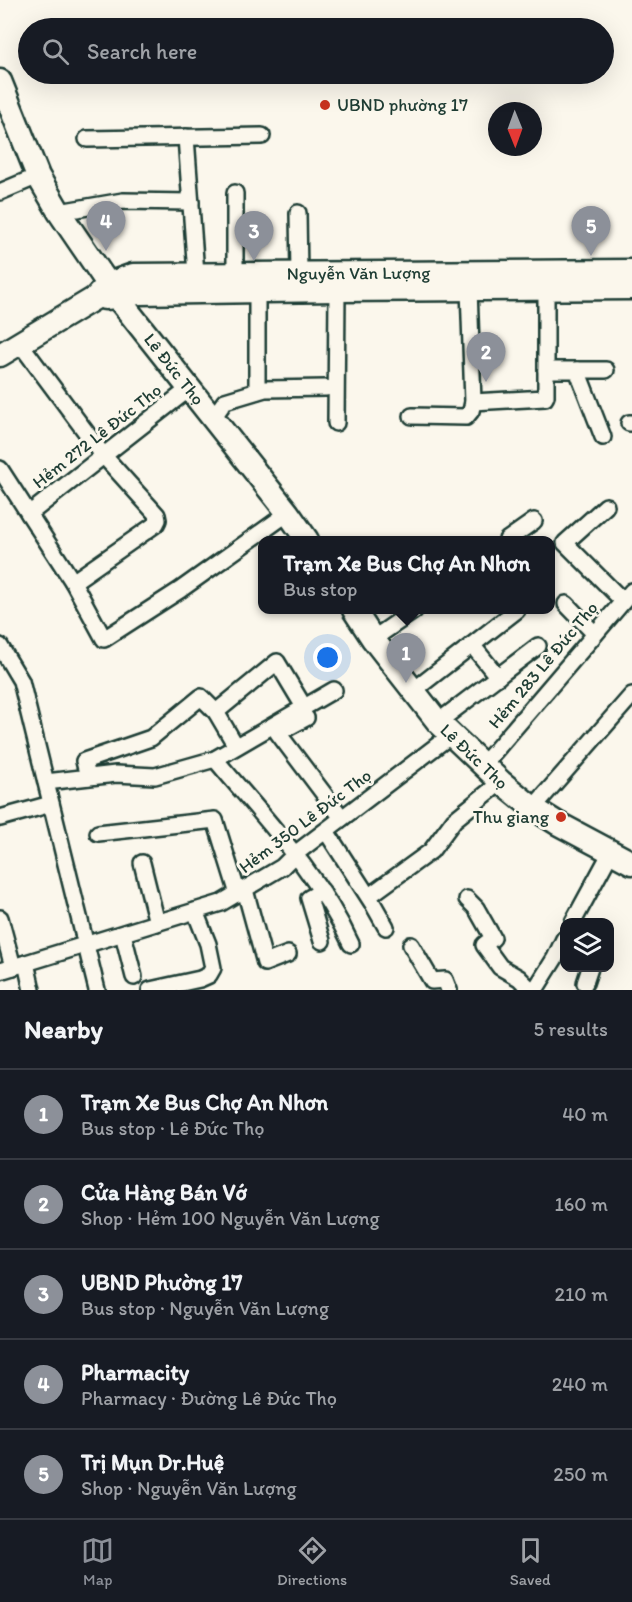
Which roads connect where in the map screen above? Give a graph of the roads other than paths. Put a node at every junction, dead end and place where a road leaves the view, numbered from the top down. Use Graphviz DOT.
graph roads {
  1 [pos="0,81"];
  2 [pos="262,136"];
  3 [pos="186,137"];
  4 [pos="87,139"];
  5 [pos="38,176"];
  6 [pos="0,192"];
  7 [pos="235,193"];
  8 [pos="191,202"];
  9 [pos="59,212"];
  10 [pos="298,213"];
  11 [pos="632,271"];
  12 [pos="299,273"];
  13 [pos="196,274"];
  14 [pos="235,274"];
  15 [pos="546,288"];
  16 [pos="632,288"];
  17 [pos="469,289"];
  18 [pos="337,290"];
  19 [pos="257,291"];
  20 [pos="106,293"];
  21 [pos="9,349"];
  22 [pos="546,370"];
  23 [pos="577,370"];
  24 [pos="606,370"];
  25 [pos="190,388"];
  26 [pos="326,388"];
  27 [pos="257,391"];
  28 [pos="473,402"];
  29 [pos="412,416"];
  30 [pos="213,418"];
  31 [pos="336,423"];
  32 [pos="603,436"];
  33 [pos="103,455"];
  34 [pos="0,469"];
  35 [pos="606,506"];
  36 [pos="288,513"];
  37 [pos="29,514"];
  38 [pos="534,521"];
  39 [pos="304,536"];
  40 [pos="513,536"];
  41 [pos="73,582"];
  42 [pos="628,596"];
  43 [pos="566,604"];
  44 [pos="357,614"];
  45 [pos="408,614"];
  46 [pos="511,614"];
  47 [pos="595,634"];
  48 [pos="373,639"];
  49 [pos="472,645"];
  50 [pos="0,646"];
  51 [pos="538,646"];
  52 [pos="498,677"];
  53 [pos="334,690"];
  54 [pos="413,691"];
  55 [pos="632,695"];
  56 [pos="216,712"];
  57 [pos="305,713"];
  58 [pos="444,728"];
  59 [pos="236,746"];
  60 [pos="215,759"];
  61 [pos="483,765"];
  62 [pos="88,777"];
  63 [pos="46,782"];
  64 [pos="501,782"];
  65 [pos="51,804"];
  66 [pos="533,808"];
  67 [pos="0,818"];
  68 [pos="342,818"];
  69 [pos="326,831"];
  70 [pos="98,833"];
  71 [pos="611,852"];
  72 [pos="295,854"];
  73 [pos="142,863"];
  74 [pos="632,863"];
  75 [pos="322,891"];
  76 [pos="242,892"];
  77 [pos="372,894"];
  78 [pos="467,899"];
  79 [pos="195,911"];
  80 [pos="0,918"];
  81 [pos="575,918"];
  82 [pos="157,923"];
  83 [pos="386,927"];
  84 [pos="123,934"];
  85 [pos="322,941"];
  86 [pos="351,944"];
  87 [pos="86,945"];
  88 [pos="411,945"];
  89 [pos="560,947"];
  90 [pos="288,954"];
  91 [pos="13,967"];
  92 [pos="589,972"];
  93 [pos="134,977"];
  94 [pos="585,982"];
  95 [pos="32,990"];
  96 [pos="97,990"];
  97 [pos="150,990"];
  98 [pos="449,990"];
  99 [pos="533,990"];
  1 -- 5 [label="street, Lê Đức Thọ"];
  2 -- 3 [label="street"];
  3 -- 4 [label="street"];
  3 -- 8 [label="street"];
  5 -- 6 [label="street"];
  5 -- 9 [label="street, Lê Đức Thọ"];
  7 -- 14 [label="street"];
  8 -- 9 [label="street"];
  8 -- 13 [label="street"];
  9 -- 20 [label="street, Lê Đức Thọ"];
  10 -- 12 [label="street"];
  11 -- 12 [label="street, Nguyễn Văn Lượng"];
  12 -- 14 [label="street, Nguyễn Văn Lượng"];
  13 -- 14 [label="street, Nguyễn Văn Lượng"];
  13 -- 20 [label="street, Nguyễn Văn Lượng"];
  15 -- 16 [label="street, Nguyễn Văn Lượng"];
  15 -- 17 [label="street, Nguyễn Văn Lượng"];
  15 -- 22 [label="street"];
  17 -- 18 [label="street, Nguyễn Văn Lượng"];
  17 -- 28 [label="street"];
  18 -- 19 [label="street, Nguyễn Văn Lượng"];
  18 -- 31 [label="street"];
  19 -- 20 [label="street, Nguyễn Văn Lượng"];
  19 -- 27 [label="street"];
  20 -- 21 [label="street, Nguyễn Văn Lượng"];
  20 -- 25 [label="street, Lê Đức Thọ"];
  21 -- 33 [label="street"];
  22 -- 23 [label="street"];
  22 -- 28 [label="street"];
  23 -- 24 [label="street"];
  23 -- 32 [label="street"];
  25 -- 30 [label="street, Lê Đức Thọ"];
  25 -- 33 [label="street, Hẻm 272 Lê Đức Thọ"];
  26 -- 27 [label="street"];
  27 -- 30 [label="street"];
  28 -- 29 [label="street"];
  30 -- 36 [label="street, Lê Đức Thọ"];
  33 -- 37 [label="street, Hẻm 272 Lê Đức Thọ"];
  33 -- 41 [label="street"];
  34 -- 37 [label="street"];
  35 -- 42 [label="street"];
  36 -- 39 [label="street, Lê Đức Thọ"];
  36 -- 41 [label="street"];
  37 -- 41 [label="street"];
  38 -- 40 [label="street"];
  42 -- 47 [label="street, Hẻm 283 Lê Đức Thọ"];
  43 -- 47 [label="street"];
  44 -- 48 [label="street, Lê Đức Thọ"];
  45 -- 48 [label="street"];
  46 -- 49 [label="street"];
  47 -- 61 [label="street, Hẻm 283 Lê Đức Thọ"];
  48 -- 54 [label="street, Lê Đức Thọ"];
  49 -- 52 [label="street"];
  49 -- 54 [label="street"];
  50 -- 63 [label="street"];
  51 -- 52 [label="street, Hẻm 350 Lê Đức Thọ"];
  52 -- 58 [label="street, Hẻm 350 Lê Đức Thọ"];
  53 -- 57 [label="street"];
  54 -- 58 [label="street, Lê Đức Thọ"];
  55 -- 66 [label="street"];
  56 -- 57 [label="street"];
  56 -- 59 [label="street"];
  56 -- 62 [label="street"];
  57 -- 59 [label="street"];
  57 -- 68 [label="street"];
  58 -- 61 [label="street, Lê Đức Thọ"];
  58 -- 68 [label="street, Hẻm 350 Lê Đức Thọ"];
  59 -- 60 [label="street"];
  60 -- 62 [label="street"];
  60 -- 72 [label="street"];
  61 -- 64 [label="street, Lê Đức Thọ"];
  62 -- 63 [label="street"];
  63 -- 65 [label="street"];
  64 -- 66 [label="street, Lê Đức Thọ"];
  64 -- 77 [label="street"];
  65 -- 67 [label="street"];
  65 -- 87 [label="street"];
  66 -- 71 [label="street, Lê Đức Thọ"];
  68 -- 69 [label="street, Hẻm 350 Lê Đức Thọ"];
  69 -- 72 [label="street, Hẻm 350 Lê Đức Thọ"];
  69 -- 83 [label="street"];
  70 -- 76 [label="street"];
  71 -- 74 [label="street, Lê Đức Thọ"];
  71 -- 81 [label="street"];
  72 -- 75 [label="street"];
  72 -- 76 [label="street, Hẻm 350 Lê Đức Thọ"];
  73 -- 82 [label="street"];
  75 -- 85 [label="street"];
  75 -- 86 [label="street"];
  76 -- 79 [label="street, Hẻm 350 Lê Đức Thọ"];
  76 -- 90 [label="street"];
  78 -- 99 [label="street"];
  79 -- 82 [label="street, Hẻm 350 Lê Đức Thọ"];
  79 -- 97 [label="street"];
  80 -- 91 [label="street"];
  82 -- 84 [label="street, Hẻm 350 Lê Đức Thọ"];
  84 -- 87 [label="street, Hẻm 350 Lê Đức Thọ"];
  84 -- 93 [label="street"];
  87 -- 91 [label="street, Hẻm 350 Lê Đức Thọ"];
  87 -- 96 [label="street"];
  88 -- 98 [label="street"];
  89 -- 99 [label="street"];
  91 -- 95 [label="street"];
  92 -- 94 [label="street"];
}
